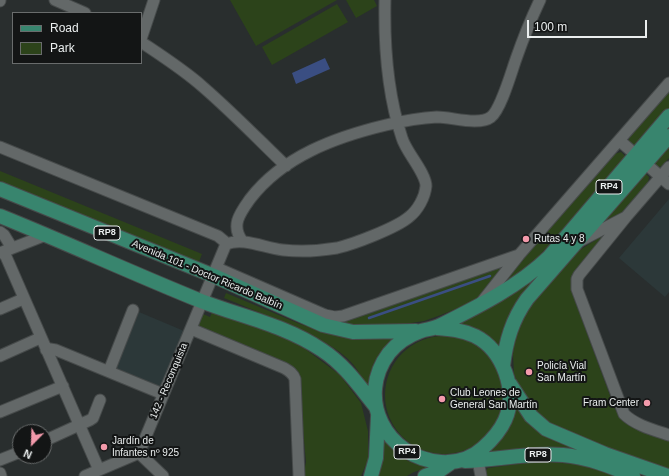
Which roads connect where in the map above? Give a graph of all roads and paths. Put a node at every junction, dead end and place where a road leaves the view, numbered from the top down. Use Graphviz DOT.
graph roads {
  1 [pos="55,0"];
  2 [pos="154,0"];
  3 [pos="385,0"];
  4 [pos="540,0"];
  5 [pos="83,12"];
  6 [pos="142,37"];
  7 [pos="142,41"];
  8 [pos="669,83"];
  9 [pos="669,116"];
  10 [pos="398,123"];
  11 [pos="669,136"];
  12 [pos="620,141"];
  13 [pos="0,147"];
  14 [pos="641,159"];
  15 [pos="286,166"];
  16 [pos="669,167"];
  17 [pos="665,180"];
  18 [pos="0,189"];
  19 [pos="0,216"];
  20 [pos="626,216"];
  21 [pos="238,219"];
  22 [pos="0,232"];
  23 [pos="214,234"];
  24 [pos="46,235"];
  25 [pos="244,242"];
  26 [pos="226,244"];
  27 [pos="574,244"];
  28 [pos="5,251"];
  29 [pos="519,255"];
  30 [pos="215,272"];
  31 [pos="24,299"];
  32 [pos="202,301"];
  33 [pos="478,306"];
  34 [pos="0,309"];
  35 [pos="133,310"];
  36 [pos="437,328"];
  37 [pos="191,329"];
  38 [pos="421,331"];
  39 [pos="40,338"];
  40 [pos="46,350"];
  41 [pos="0,356"];
  42 [pos="503,366"];
  43 [pos="108,371"];
  44 [pos="508,380"];
  45 [pos="63,386"];
  46 [pos="163,394"];
  47 [pos="100,400"];
  48 [pos="377,411"];
  49 [pos="0,412"];
  50 [pos="80,426"];
  51 [pos="669,435"];
  52 [pos="52,438"];
  53 [pos="139,454"];
  54 [pos="12,455"];
  55 [pos="0,460"];
  56 [pos="478,461"];
  57 [pos="456,462"];
  58 [pos="98,470"];
  59 [pos="0,473"];
  60 [pos="1,476"];
  61 [pos="85,476"];
  62 [pos="163,476"];
  63 [pos="299,476"];
  64 [pos="371,476"];
  65 [pos="425,476"];
  66 [pos="481,476"];
  67 [pos="633,476"];
  68 [pos="668,476"];
  1 -- 5 [label="street"];
  2 -- 6 [label="street"];
  3 -- 10 [label="street"];
  4 -- 10 [label="street"];
  7 -- 15 [label="street"];
  8 -- 12 [label="street"];
  9 -- 14 [label="main road, RP4"];
  10 -- 15 [label="street"];
  10 -- 25 [label="street"];
  11 -- 14 [label="main road, RP4"];
  12 -- 14 [label="street"];
  12 -- 29 [label="street"];
  13 -- 23 [label="street"];
  14 -- 17 [label="street"];
  14 -- 27 [label="main road, RP4"];
  14 -- 33 [label="main road, RP4"];
  15 -- 21 [label="street"];
  16 -- 17 [label="street"];
  17 -- 20 [label="street"];
  18 -- 30 [label="main road, Avenida 101 - Doctor Ricardo Balbín / RP8"];
  19 -- 24 [label="main road, Avenida 101 - Doctor Ricardo Balbín / RP8"];
  20 -- 27 [label="street"];
  20 -- 51 [label="street"];
  21 -- 23 [label="street"];
  21 -- 25 [label="street"];
  22 -- 28 [label="street"];
  23 -- 26 [label="street"];
  24 -- 28 [label="street"];
  24 -- 32 [label="main road, Avenida 101 - Doctor Ricardo Balbín / RP8"];
  25 -- 26 [label="street"];
  26 -- 30 [label="street, 142 - Reconquista"];
  27 -- 42 [label="main road, RP4"];
  28 -- 31 [label="street"];
  29 -- 30 [label="street"];
  29 -- 33 [label="street"];
  30 -- 32 [label="street, 142 - Reconquista"];
  30 -- 38 [label="main road, Avenida 101 - Doctor Ricardo Balbín / RP8"];
  31 -- 34 [label="street"];
  31 -- 39 [label="street"];
  32 -- 37 [label="street, 142 - Reconquista"];
  32 -- 48 [label="main road, Avenida 101 - Doctor Ricardo Balbín / RP8"];
  33 -- 36 [label="main road, RP4"];
  35 -- 43 [label="street"];
  36 -- 38 [label="main road, RP4"];
  36 -- 42 [label="main road, RP4"];
  37 -- 46 [label="street, 142 - Reconquista"];
  37 -- 63 [label="street"];
  38 -- 48 [label="main road, RP4"];
  39 -- 40 [label="street"];
  39 -- 41 [label="street"];
  40 -- 43 [label="street"];
  40 -- 45 [label="street"];
  42 -- 44 [label="main road, RP4"];
  43 -- 46 [label="street"];
  44 -- 57 [label="main road, RP4"];
  44 -- 68 [label="main road, RP8"];
  45 -- 49 [label="street"];
  45 -- 50 [label="street"];
  46 -- 53 [label="street, 142 - Reconquista"];
  47 -- 50 [label="street"];
  48 -- 57 [label="main road, RP4"];
  48 -- 64 [label="main road, RP4"];
  50 -- 52 [label="street"];
  50 -- 58 [label="street"];
  53 -- 58 [label="street"];
  53 -- 62 [label="street"];
  54 -- 55 [label="street"];
  56 -- 57 [label="main road, RP8"];
  56 -- 66 [label="street"];
  56 -- 67 [label="main road, RP8"];
  57 -- 65 [label="main road, RP4"];
  58 -- 61 [label="street"];
  59 -- 60 [label="street"];
}
